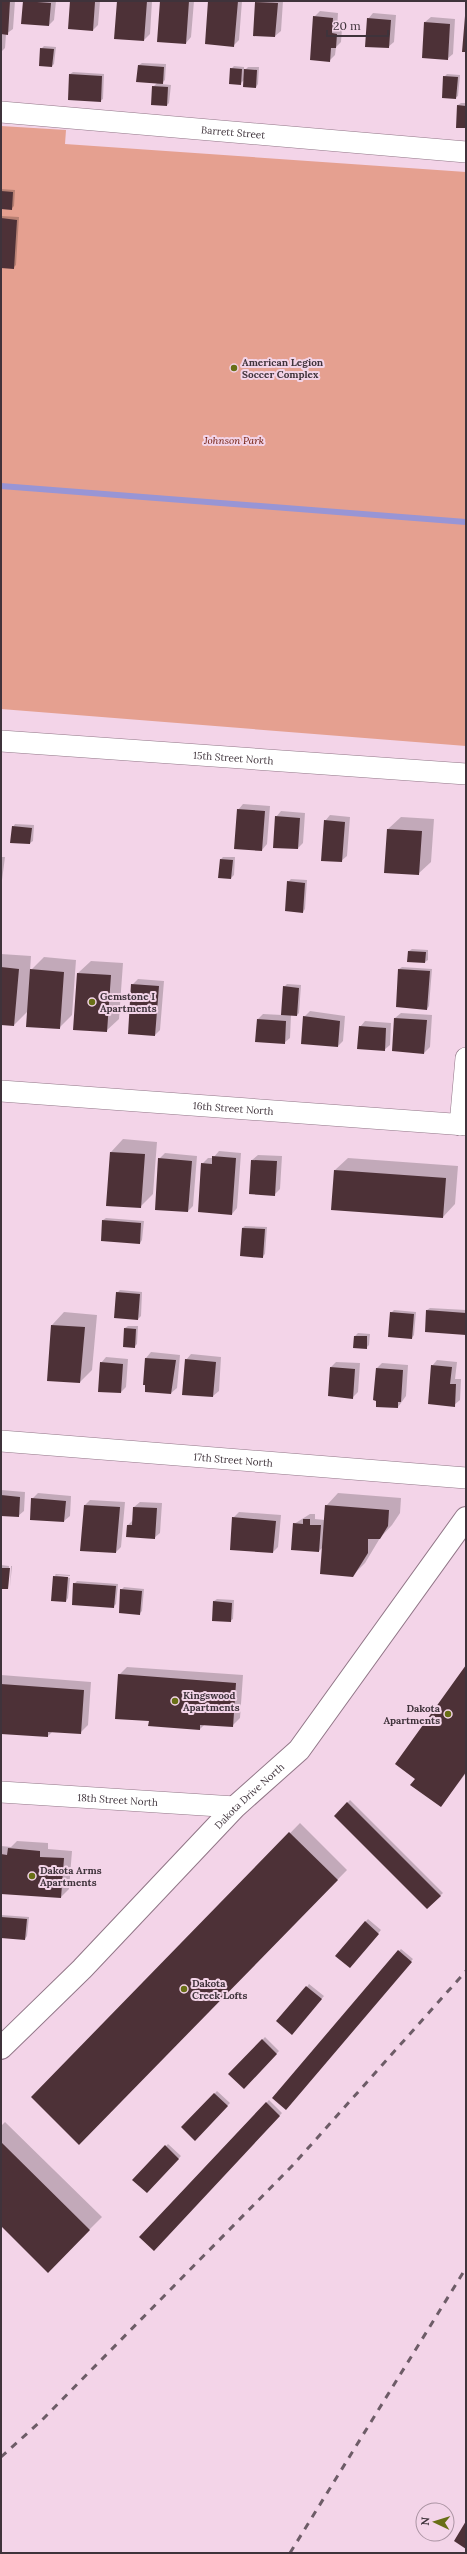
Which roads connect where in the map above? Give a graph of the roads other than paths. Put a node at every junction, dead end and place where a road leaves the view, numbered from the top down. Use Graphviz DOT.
graph roads {
  1 [pos="1,112"];
  2 [pos="466,152"];
  3 [pos="1,740"];
  4 [pos="466,774"];
  5 [pos="466,1058"];
  6 [pos="1,1091"];
  7 [pos="463,1125"];
  8 [pos="1,1441"];
  9 [pos="466,1478"];
  10 [pos="466,1518"];
  11 [pos="1,1792"];
  12 [pos="235,1807"];
  13 [pos="1,2048"];
  1 -- 2 [label="street, Barrett Street"];
  3 -- 4 [label="street, 15th Street North"];
  5 -- 7 [label="street"];
  6 -- 7 [label="street, 16th Street North"];
  8 -- 9 [label="street, 17th Street North"];
  10 -- 12 [label="street, Dakota Drive North"];
  11 -- 12 [label="street, 18th Street North"];
  12 -- 13 [label="street, Dakota Drive North"];
}
